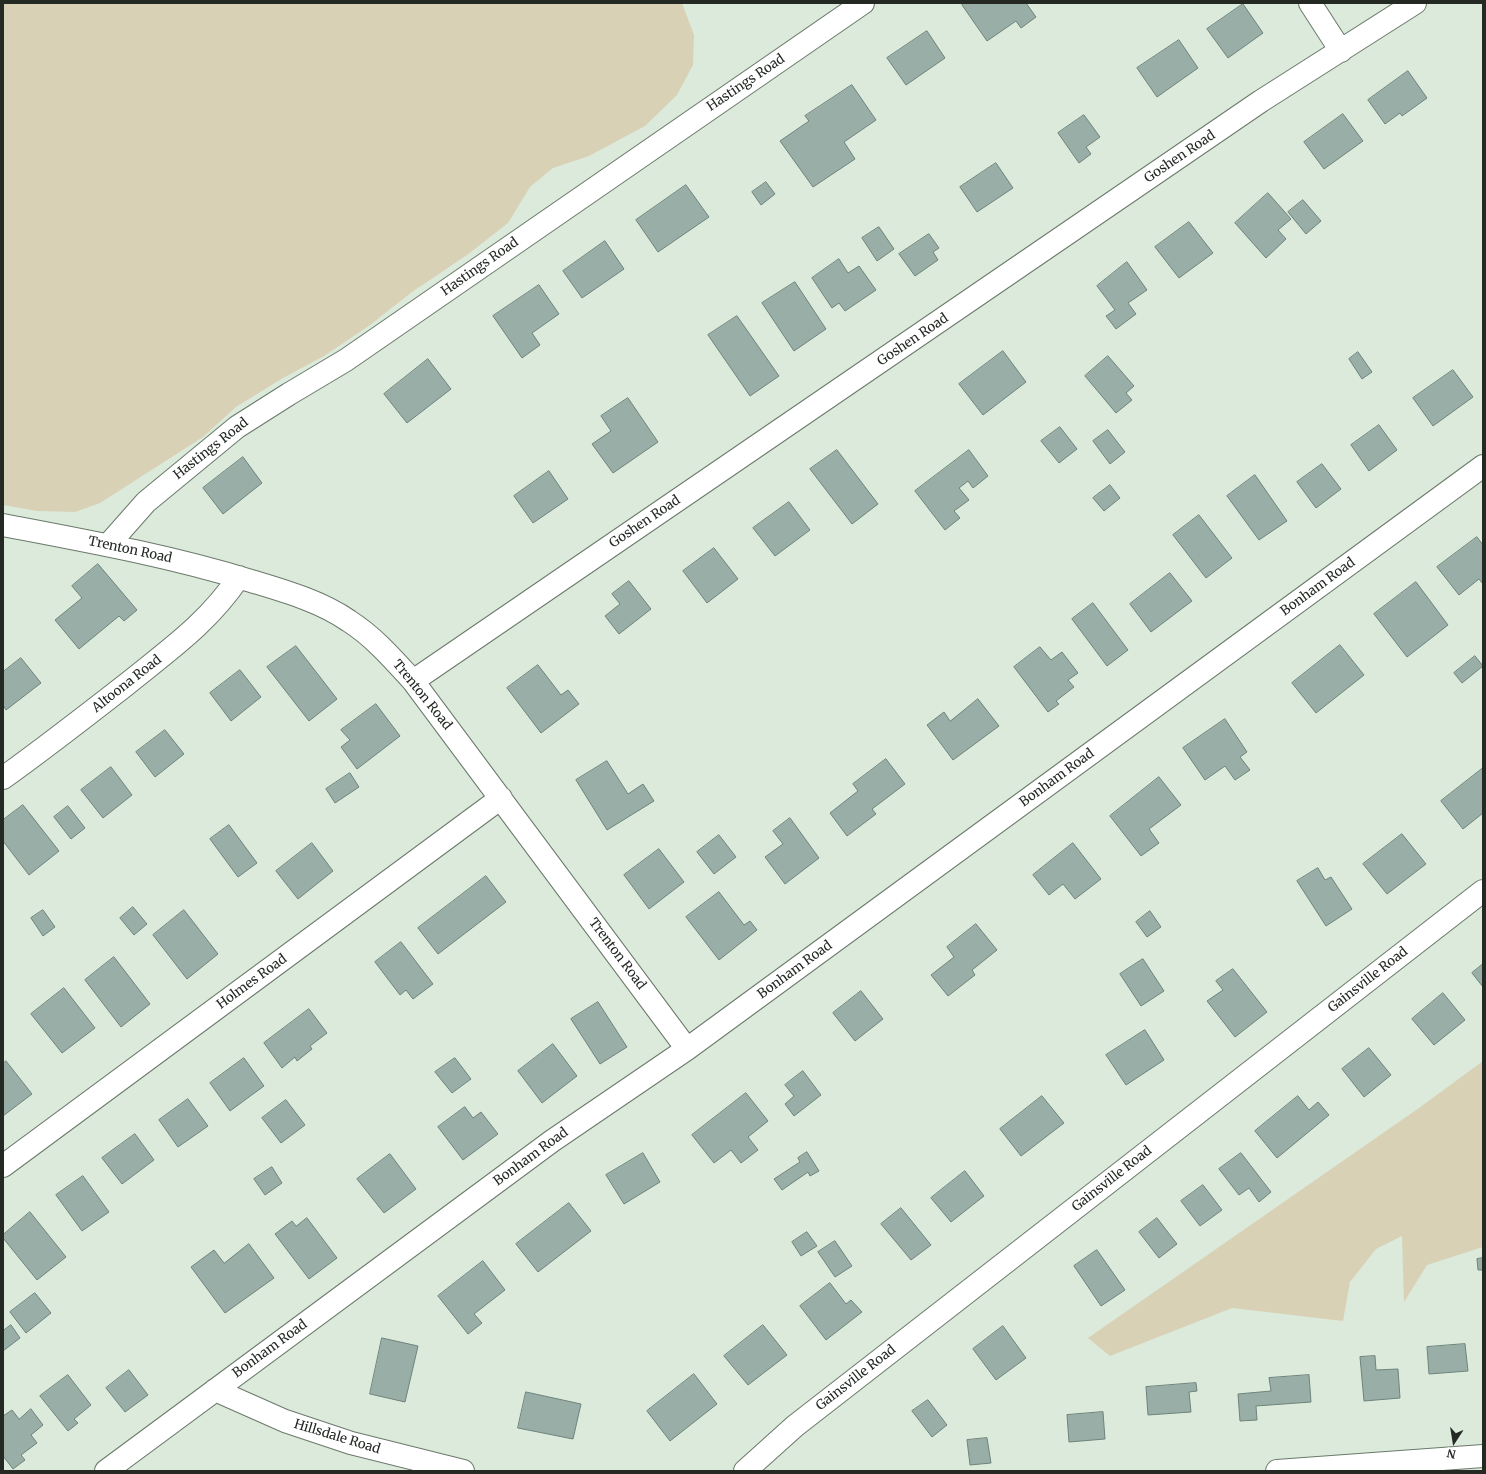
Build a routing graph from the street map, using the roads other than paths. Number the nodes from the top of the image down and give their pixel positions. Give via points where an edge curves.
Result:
1 (863, 3) edge
2 (1310, 3) edge
3 (1415, 3) edge
4 (1341, 51) junction
5 (1483, 466) edge
6 (3, 525) edge
7 (108, 545) junction
8 (239, 577) junction
9 (413, 681) junction
10 (3, 778) edge
11 (501, 798) junction
12 (1483, 891) edge
13 (687, 1049) junction
14 (3, 1166) edge
15 (214, 1390) junction
16 (1483, 1456) edge
17 (106, 1471) edge
18 (463, 1471) edge
19 (745, 1471) edge
20 (1277, 1471) edge

1 - 7 street, Hastings Road via 346,360 237,427 146,502
2 - 4 street
3 - 4 street, Goshen Road
4 - 9 street, Goshen Road via 1261,101
5 - 13 street, Bonham Road
6 - 7 street, Trenton Road
7 - 8 street, Trenton Road
8 - 9 street, Trenton Road via 317,604 348,620 382,647
8 - 10 street, Altoona Road via 218,605 192,632
9 - 11 street, Trenton Road
11 - 13 street, Trenton Road
11 - 14 street, Holmes Road
12 - 19 street, Gainsville Road via 794,1426
13 - 15 street, Bonham Road via 546,1146
15 - 17 street, Bonham Road
15 - 18 street, Hillsdale Road via 285,1421 351,1443
16 - 20 street

